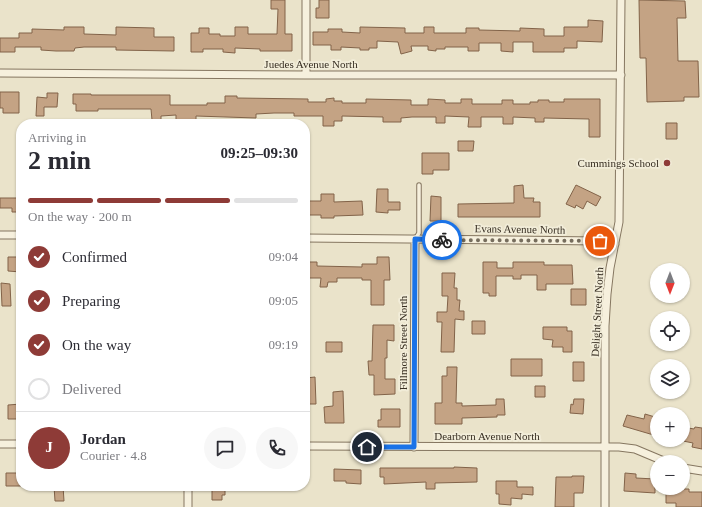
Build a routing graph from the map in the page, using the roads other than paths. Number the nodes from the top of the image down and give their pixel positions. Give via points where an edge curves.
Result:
1 (306, 0) edge
2 (622, 0) edge
3 (0, 73) edge
4 (306, 75) junction
5 (621, 75) junction
6 (419, 185) dead end
7 (0, 235) edge
8 (16, 235) edge
9 (310, 238) edge
10 (415, 239) junction
11 (615, 244) junction
12 (0, 444) edge
13 (16, 444) edge
14 (310, 446) edge
15 (605, 446) junction
16 (414, 447) junction
17 (650, 455) edge
18 (690, 469) edge
19 (702, 471) edge
20 (188, 491) edge
21 (188, 507) edge
22 (605, 507) edge

1 - 4 street
2 - 5 street, Delight Street North
3 - 4 street, Juedes Avenue North
4 - 5 street, Juedes Avenue North
5 - 11 street, Delight Street North via 620,222
6 - 10 lane via 419,233
7 - 8 street
9 - 10 street, Evans Avenue North
10 - 11 street, Evans Avenue North via 600,241
10 - 16 street, Fillmore Street North
11 - 15 street, Delight Street North via 606,310
12 - 13 street
14 - 16 street, Dearborn Avenue North
15 - 16 street, Dearborn Avenue North
15 - 17 street, Dearborn Avenue North via 635,449
15 - 22 street, Delight Street North
18 - 19 street
20 - 21 street

